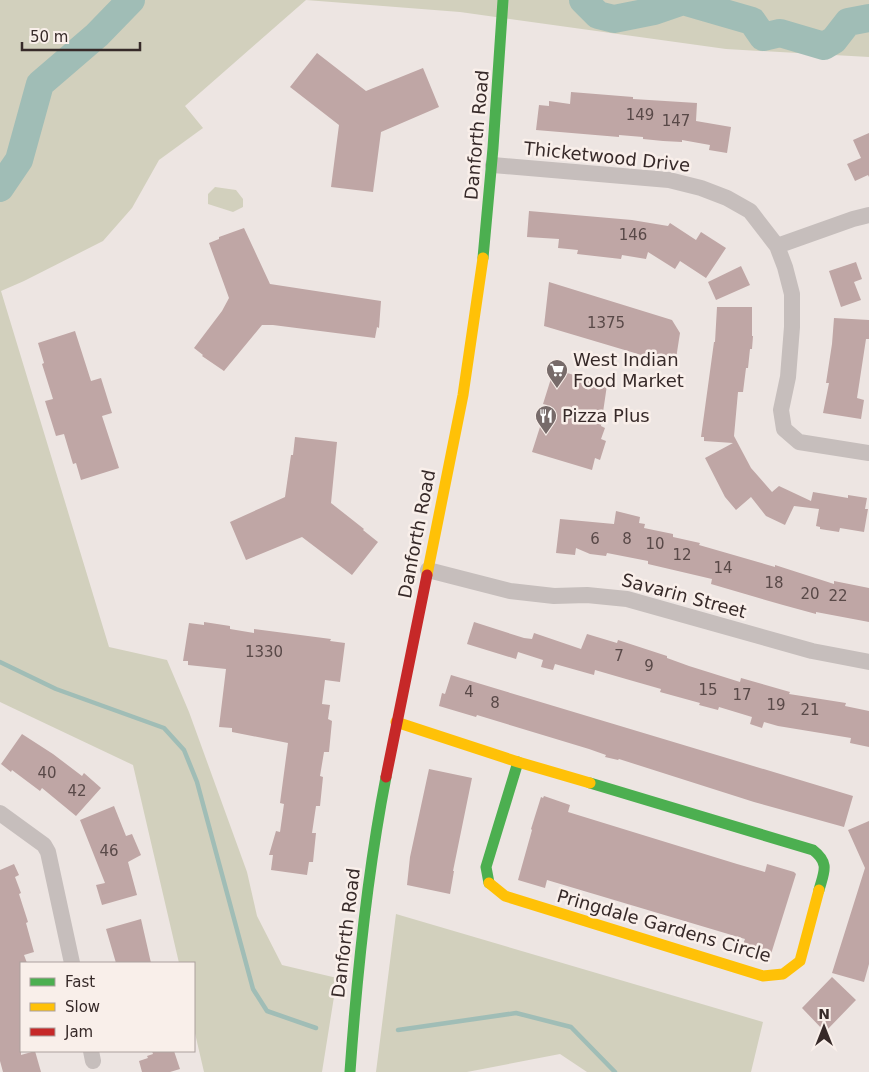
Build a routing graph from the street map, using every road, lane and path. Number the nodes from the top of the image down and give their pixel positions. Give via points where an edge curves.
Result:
1 (504, 0) edge
2 (493, 165) junction
3 (869, 216) edge
4 (777, 246) junction
5 (869, 453) edge
6 (428, 570) junction
7 (869, 662) edge
8 (396, 722) junction
9 (518, 762) junction
10 (0, 813) edge
11 (72, 962) edge
12 (350, 1072) edge

1 - 2 main road, Danforth Road
2 - 4 street, Thicketwood Drive via 668,180 701,188 750,211
2 - 6 main road, Danforth Road via 474,326
3 - 4 street
4 - 5 street, Thicketwood Drive via 792,294 788,377 781,410 784,429 799,442
6 - 7 street, Savarin Street via 510,591 627,599 812,651
6 - 8 main road, Danforth Road
8 - 9 main road, Pringdale Gardens Circle
8 - 12 main road, Danforth Road via 379,813 357,978
9 - 9 main road, Pringdale Gardens Circle via 816,852 823,860 824,872 800,961 783,974 763,976 505,896 489,883 486,867
10 - 11 street via 44,845 48,852

